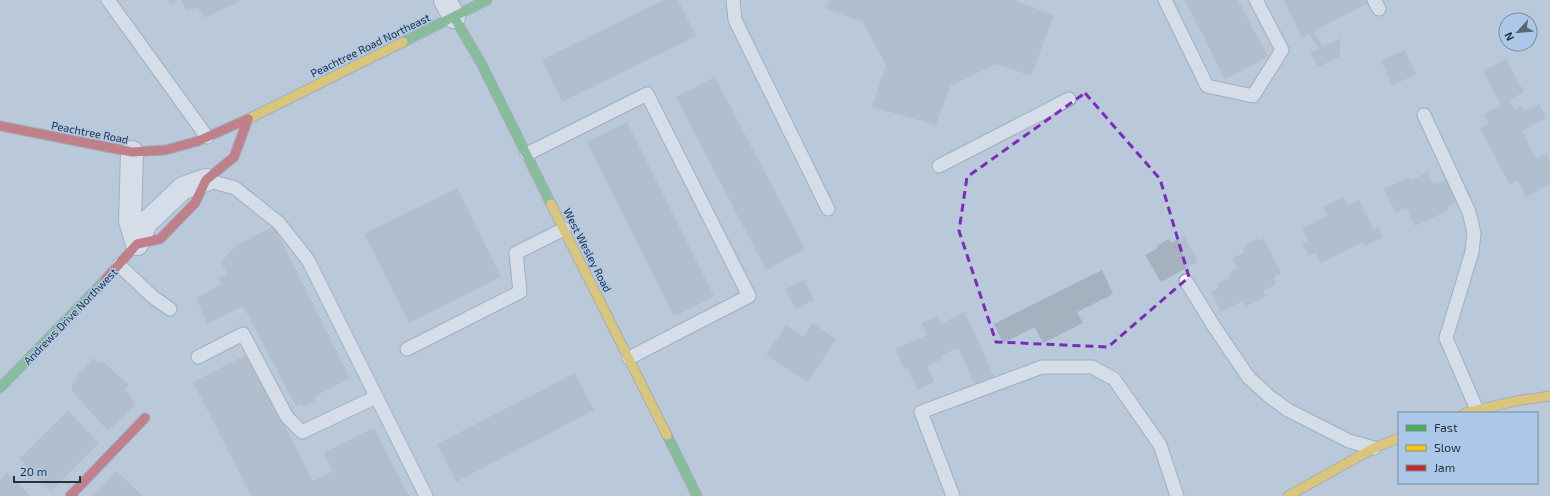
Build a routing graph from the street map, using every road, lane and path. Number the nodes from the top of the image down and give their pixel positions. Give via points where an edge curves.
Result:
1 (108, 0) edge
2 (487, 0) edge
3 (733, 0) edge
4 (1165, 0) edge
5 (1256, 0) edge
6 (449, 8) edge
7 (1069, 99) dead end
8 (286, 100) joint
9 (1424, 115) dead end
10 (248, 119) junction
11 (0, 126) edge
12 (208, 137) junction
13 (132, 152) junction
14 (527, 154) junction
15 (939, 166) dead end
16 (206, 180) junction
17 (828, 209) dead end
18 (564, 228) junction
19 (138, 244) junction
20 (119, 265) junction
21 (1186, 281) dead end
22 (170, 309) dead end
23 (407, 349) dead end
24 (198, 357) dead end
25 (629, 358) junction
26 (0, 388) edge
27 (1550, 396) edge
28 (376, 397) junction
29 (1471, 412) edge
30 (145, 418) dead end
31 (1398, 438) edge
32 (1374, 448) junction
33 (70, 496) edge
34 (426, 496) edge
35 (697, 496) edge
36 (953, 496) edge
37 (1177, 496) edge
38 (1288, 496) edge

1 - 12 lane
2 - 6 main road, Peachtree Road Northeast
3 - 17 lane via 736,20
4 - 5 lane via 1207,86 1253,96 1282,50
6 - 8 main road, Peachtree Road Northeast
6 - 14 main road, West Wesley Road via 481,63
7 - 15 lane
8 - 10 main road, Peachtree Road
9 - 29 lane via 1469,212 1474,233 1472,252 1446,338
10 - 12 main road, Peachtree Road
10 - 16 main road via 234,157
11 - 13 main road, Peachtree Road
12 - 13 main road, Peachtree Road via 166,150
13 - 19 street via 130,221
14 - 18 main road, West Wesley Road
14 - 25 lane via 647,94 749,296
16 - 19 street via 183,188 146,223
16 - 28 lane via 235,188 279,223 308,260
18 - 23 lane via 516,253 520,292
18 - 25 main road, West Wesley Road
19 - 20 main road, Andrews Drive Northwest
20 - 22 lane
20 - 26 main road, Andrews Drive Northwest
21 - 32 lane via 1249,378 1270,397 1288,410 1349,441
24 - 28 lane via 243,334 287,417 302,432
25 - 35 main road, West Wesley Road
27 - 29 main road via 1515,401
28 - 34 lane
30 - 33 main road
31 - 32 main road
32 - 38 main road
36 - 37 lane via 921,412 1042,367 1092,367 1114,379 1160,445

